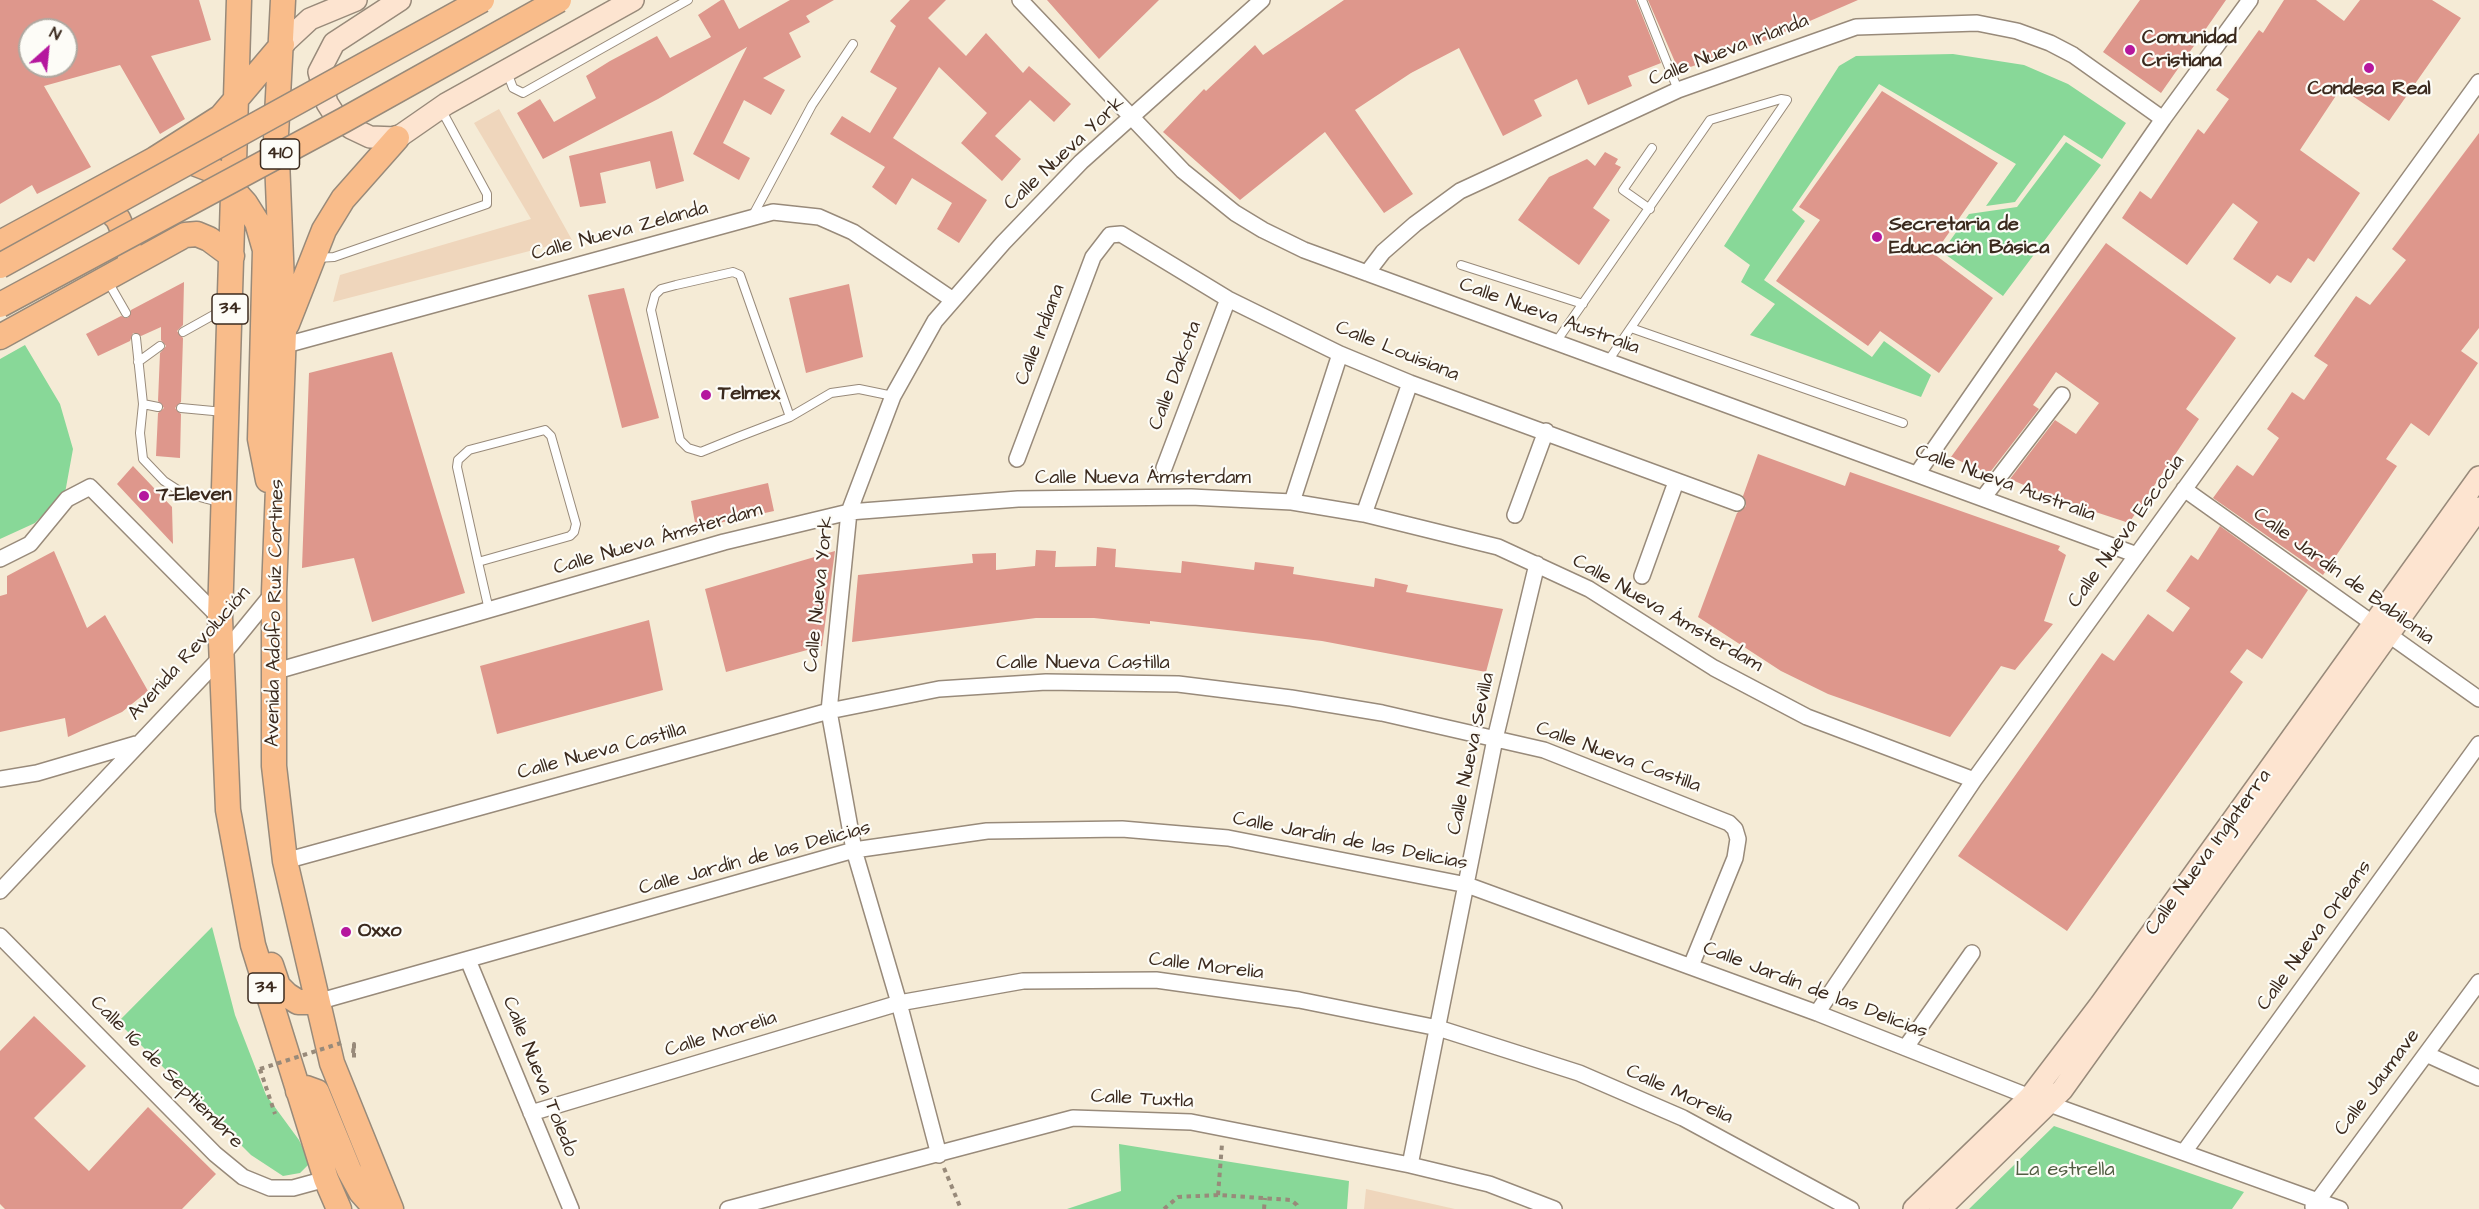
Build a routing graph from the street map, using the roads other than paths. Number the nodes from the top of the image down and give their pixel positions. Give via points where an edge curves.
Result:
1 (239, 0) edge
2 (283, 0) edge
3 (356, 0) edge
4 (400, 0) edge
5 (482, 0) edge
6 (559, 0) edge
7 (633, 0) edge
8 (688, 0) edge
9 (1020, 0) edge
10 (1262, 0) edge
11 (1642, 0) edge
12 (2250, 0) edge
13 (853, 44) dead end
14 (282, 45) junction
15 (507, 70) junction
16 (2479, 82) edge
17 (1678, 90) junction
18 (236, 99) junction
19 (440, 108) junction
20 (1134, 117) junction
21 (2163, 119) junction
22 (397, 138) junction
23 (1652, 148) dead end
24 (155, 159) junction
25 (234, 190) junction
26 (92, 193) junction
27 (1650, 208) junction
28 (751, 218) junction
29 (1115, 234) joint
30 (0, 243) edge
31 (232, 256) junction
32 (313, 257) junction
33 (1461, 265) dead end
34 (0, 266) edge
35 (130, 266) junction
36 (1367, 273) junction
37 (106, 279) junction
38 (1228, 299) junction
39 (953, 300) junction
40 (0, 304) edge
41 (1583, 304) junction
42 (230, 306) junction
43 (126, 313) dead end
44 (1631, 328) junction
45 (183, 332) dead end
46 (0, 337) edge
47 (136, 338) dead end
48 (283, 339) junction
49 (1556, 342) junction
50 (160, 346) dead end
51 (1340, 354) junction
52 (1608, 361) junction
53 (138, 362) junction
54 (1410, 383) junction
55 (2062, 395) dead end
56 (893, 396) junction
57 (143, 404) junction
58 (158, 407) dead end
59 (181, 408) dead end
60 (227, 412) junction
61 (790, 417) junction
62 (1903, 423) dead end
63 (1546, 431) junction
64 (1017, 459) dead end
65 (1164, 468) dead end
66 (1917, 474) junction
67 (2479, 477) edge
68 (1676, 482) junction
69 (2184, 489) junction
70 (1983, 498) junction
71 (1292, 502) junction
72 (224, 503) junction
73 (1737, 503) dead end
74 (2479, 508) edge
75 (849, 512) junction
76 (1364, 514) junction
77 (1515, 515) dead end
78 (276, 521) junction
79 (2137, 555) junction
80 (0, 559) edge
81 (478, 562) junction
82 (1537, 564) junction
83 (1642, 576) dead end
84 (274, 592) junction
85 (489, 610) junction
86 (220, 618) junction
87 (2380, 629) junction
88 (221, 657) junction
89 (273, 672) junction
90 (2479, 699) edge
91 (829, 711) junction
92 (1495, 739) junction
93 (137, 744) junction
94 (2479, 744) edge
95 (225, 760) junction
96 (0, 779) edge
97 (1974, 780) junction
98 (854, 850) junction
99 (285, 861) junction
100 (1467, 885) junction
101 (0, 891) edge
102 (0, 936) edge
103 (1972, 953) dead end
104 (468, 960) junction
105 (1691, 966) junction
106 (2479, 982) edge
107 (317, 1002) junction
108 (899, 1004) junction
109 (1817, 1013) junction
110 (1438, 1028) junction
111 (1906, 1047) junction
112 (2426, 1054) junction
113 (2479, 1078) edge
114 (298, 1091) junction
115 (2040, 1100) junction
116 (531, 1113) junction
117 (2184, 1152) junction
118 (939, 1155) junction
119 (1410, 1165) junction
120 (326, 1179) junction
121 (2314, 1205) edge
122 (339, 1209) edge
123 (376, 1209) edge
124 (390, 1209) edge
125 (571, 1209) edge
126 (728, 1209) edge
127 (1554, 1209) edge
128 (1851, 1209) edge
129 (1914, 1209) edge
130 (1941, 1209) edge
131 (2340, 1209) edge

1 - 18 main road, 34
2 - 14 main road, Avenida Adolfo Ruíz Cortines / 34
3 - 14 street via 310,19
4 - 22 street via 334,43 319,72 334,114 370,137
5 - 34 main road, 410, bridge
6 - 40 main road, 410, bridge
7 - 15 street
8 - 15 lane via 523,93 513,88
9 - 20 street, Calle Nueva Australia
10 - 20 street, Calle Nueva York
11 - 17 lane
12 - 21 street
13 - 28 lane via 812,105
14 - 18 main road
14 - 48 main road, Avenida Adolfo Ruíz Cortines / 34 via 276,135
15 - 19 street
16 - 69 street, Calle Nueva Escocia
17 - 21 street, Calle Nueva Irlanda via 1856,27 1977,23 2050,43 2099,72
17 - 36 street, Calle Nueva Irlanda via 1460,192 1415,224 1383,252
18 - 24 main road via 221,117
18 - 25 main road, 34
19 - 22 street
19 - 32 lane via 487,194 487,204 334,257
20 - 36 street, Calle Nueva Australia via 1183,171 1235,213 1304,250
20 - 39 street, Calle Nueva York via 1081,162
21 - 66 street
22 - 32 main road via 343,199
23 - 27 lane via 1623,190
24 - 25 main road via 178,157 204,166 217,172
24 - 26 main road
25 - 31 main road, 34
25 - 78 main road via 257,222 265,250 260,439
26 - 30 main road
26 - 35 main road via 118,219 128,242
27 - 41 lane
27 - 44 lane via 1712,119 1781,99 1788,101
28 - 39 street, Calle Nueva Zelanda via 773,212 819,218 853,232
28 - 48 street, Calle Nueva Zelanda
29 - 38 street, Calle Louisiana via 1129,237
29 - 64 street, Calle Indiana via 1101,243 1093,257
31 - 35 main road via 209,238 185,235
31 - 42 main road, 34
32 - 48 main road
33 - 41 lane
35 - 37 main road
36 - 49 street, Calle Nueva Australia
37 - 43 lane
37 - 46 main road
38 - 51 street, Calle Louisiana
38 - 65 street, Calle Dakota
39 - 56 street, Calle Nueva York via 935,321
41 - 49 lane
42 - 45 lane
42 - 60 main road, 34
44 - 52 lane
44 - 62 lane
47 - 53 lane
48 - 78 main road, Avenida Adolfo Ruíz Cortines / 34
49 - 52 street, Calle Nueva Australia
50 - 53 lane
51 - 54 street, Calle Louisiana
51 - 71 street
52 - 66 street, Calle Nueva Australia
53 - 57 lane
54 - 63 street, Calle Louisiana
54 - 76 street
55 - 70 street
56 - 61 lane via 846,389 831,393
56 - 75 street, Calle Nueva York
57 - 58 lane
57 - 72 lane via 143,459 153,472 181,492
59 - 60 lane
60 - 72 main road, 34
61 - 61 lane via 700,452 683,446 651,310 655,296 676,285 733,272 740,275
63 - 68 street, Calle Louisiana
63 - 77 street
66 - 70 street, Calle Nueva Australia
67 - 87 street, Calle Nueva Inglaterra
68 - 73 street, Calle Louisiana
68 - 83 street
69 - 79 street, Calle Nueva Escocia
69 - 87 street, Calle Jardín de Babilonia
70 - 79 street, Calle Nueva Australia
71 - 75 street, Calle Nueva Ámsterdam via 1018,499
71 - 76 street, Calle Nueva Ámsterdam
72 - 86 main road, 34
74 - 87 street, Calle Nueva Inglaterra
75 - 85 street, Calle Nueva Ámsterdam via 724,542
75 - 91 street, Calle Nueva York
76 - 82 street, Calle Nueva Ámsterdam via 1498,547
78 - 84 main road, Avenida Adolfo Ruíz Cortines / 34
79 - 97 street, Calle Nueva Escocia
80 - 86 street via 30,544 67,500 90,487
81 - 81 lane via 458,460 469,450 545,430 551,436 576,524 574,532
81 - 85 lane
82 - 92 street, Calle Nueva Sevilla
82 - 97 street, Calle Nueva Ámsterdam via 1589,589 1714,668 1807,717
84 - 88 street, Avenida Revolución
84 - 89 main road, Avenida Adolfo Ruíz Cortines / 34
85 - 89 street, Calle Nueva Ámsterdam
86 - 88 main road, 34
87 - 90 street, Calle Jardín de Babilonia
87 - 115 street, Calle Nueva Inglaterra via 2114,986
88 - 93 street, Avenida Revolución
88 - 95 main road, 34
89 - 99 main road, Avenida Adolfo Ruíz Cortines / 34 via 274,766
91 - 92 street, Calle Nueva Castilla via 939,689 1046,682 1178,684 1382,713
91 - 98 street, Calle Nueva York
91 - 99 street, Calle Nueva Castilla
92 - 100 street, Calle Nueva Sevilla
92 - 105 street, Calle Nueva Castilla via 1544,750 1729,823 1737,838 1735,858
93 - 96 street via 38,773
93 - 101 street, Avenida Revolución
94 - 117 street, Calle Nueva Orleans
95 - 107 main road via 243,813 278,986 298,1002
95 - 114 main road, 34 via 228,810 253,945
97 - 109 street, Calle Nueva Escocia
98 - 100 street, Calle Jardín de las Delicias via 987,831 1122,829 1228,838
98 - 104 street, Calle Jardín de las Delicias
98 - 108 street, Calle Nueva York
99 - 107 main road, Avenida Adolfo Ruíz Cortines / 34
100 - 105 street, Calle Jardín de las Delicias
100 - 110 street, Calle Nueva Sevilla
102 - 120 street, Calle 16 de Septiembre via 215,1154 243,1177 270,1188 293,1188
103 - 111 street
104 - 107 street, Calle Jardín de las Delicias
104 - 116 street, Calle Nueva Toledo
105 - 109 street, Calle Jardín de las Delicias
106 - 112 street, Calle Jaumave
107 - 124 main road, Avenida Adolfo Ruíz Cortines / 34 via 332,1063
108 - 110 street, Calle Morelia via 1023,981 1156,980 1299,1000
108 - 116 street, Calle Morelia
108 - 118 street, Calle Nueva York
109 - 111 street, Calle Jardín de las Delicias
110 - 119 street, Calle Nueva Sevilla
110 - 128 street, Calle Morelia via 1580,1073 1631,1094 1758,1157
111 - 115 street, Calle Jardín de las Delicias
112 - 113 street
112 - 121 street, Calle Jaumave
114 - 120 main road, 34
114 - 123 main road via 306,1088 317,1092 349,1170
115 - 117 street, Calle Jardín de las Delicias
115 - 129 street, Calle Nueva Inglaterra
115 - 130 street, Calle Nueva Inglaterra
116 - 125 street, Calle Nueva Toledo
117 - 121 street, Calle Jardín de las Delicias
118 - 119 street, Calle Tuxtla via 1073,1118 1191,1122
118 - 126 street, Calle Tuxtla
119 - 127 street, Calle Tuxtla via 1489,1184
120 - 122 main road, 34
121 - 131 street, Calle Jardín de las Delicias

